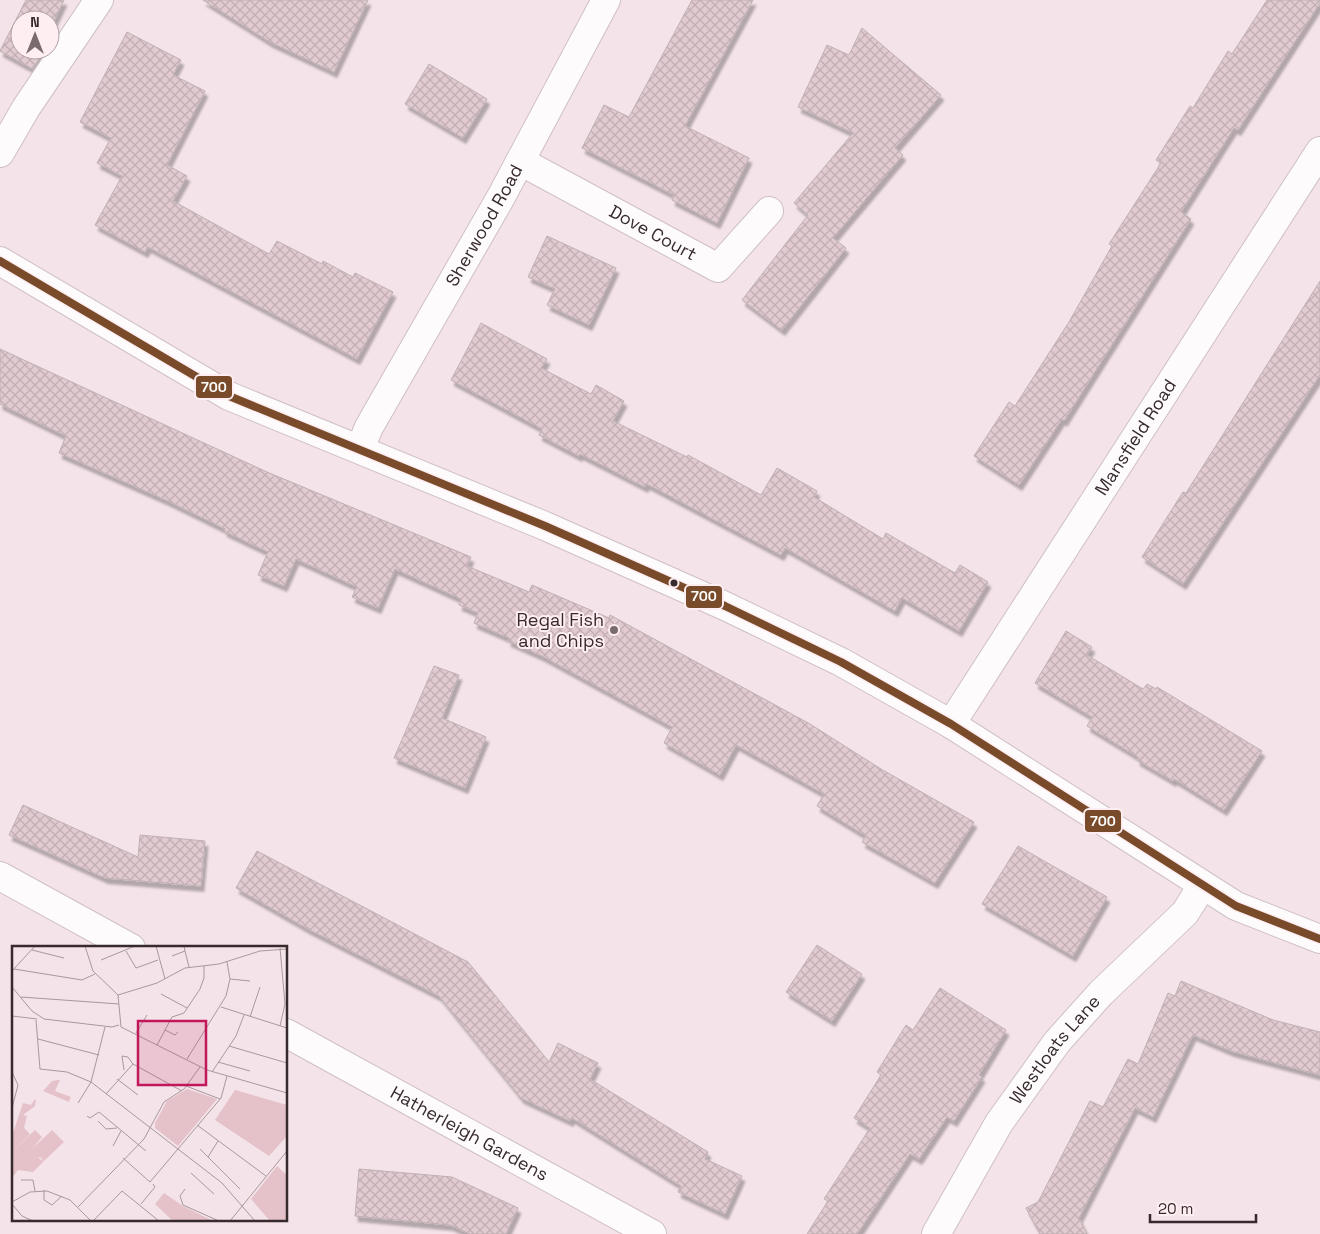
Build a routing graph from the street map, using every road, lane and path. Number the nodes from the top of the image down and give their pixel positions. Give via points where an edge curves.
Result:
1 (99, 0) edge
2 (606, 0) edge
3 (1320, 151) edge
4 (0, 153) edge
5 (520, 162) junction
6 (770, 210) dead end
7 (0, 261) edge
8 (360, 449) junction
9 (951, 724) junction
10 (0, 876) edge
11 (1202, 886) junction
12 (1320, 939) edge
13 (127, 946) edge
14 (288, 1034) edge
15 (652, 1234) edge
16 (936, 1234) edge

1 - 4 street via 26,108
2 - 5 street, Sherwood Road
3 - 9 street, Mansfield Road
5 - 6 street, Dove Court via 718,268
5 - 8 street, Sherwood Road
7 - 8 street via 229,396
8 - 9 street via 725,606 841,662
9 - 11 street
10 - 13 street
11 - 12 street via 1236,906
11 - 16 street, Westloats Lane via 1185,913 1101,993 1051,1050 999,1123
14 - 15 street, Hatherleigh Gardens

